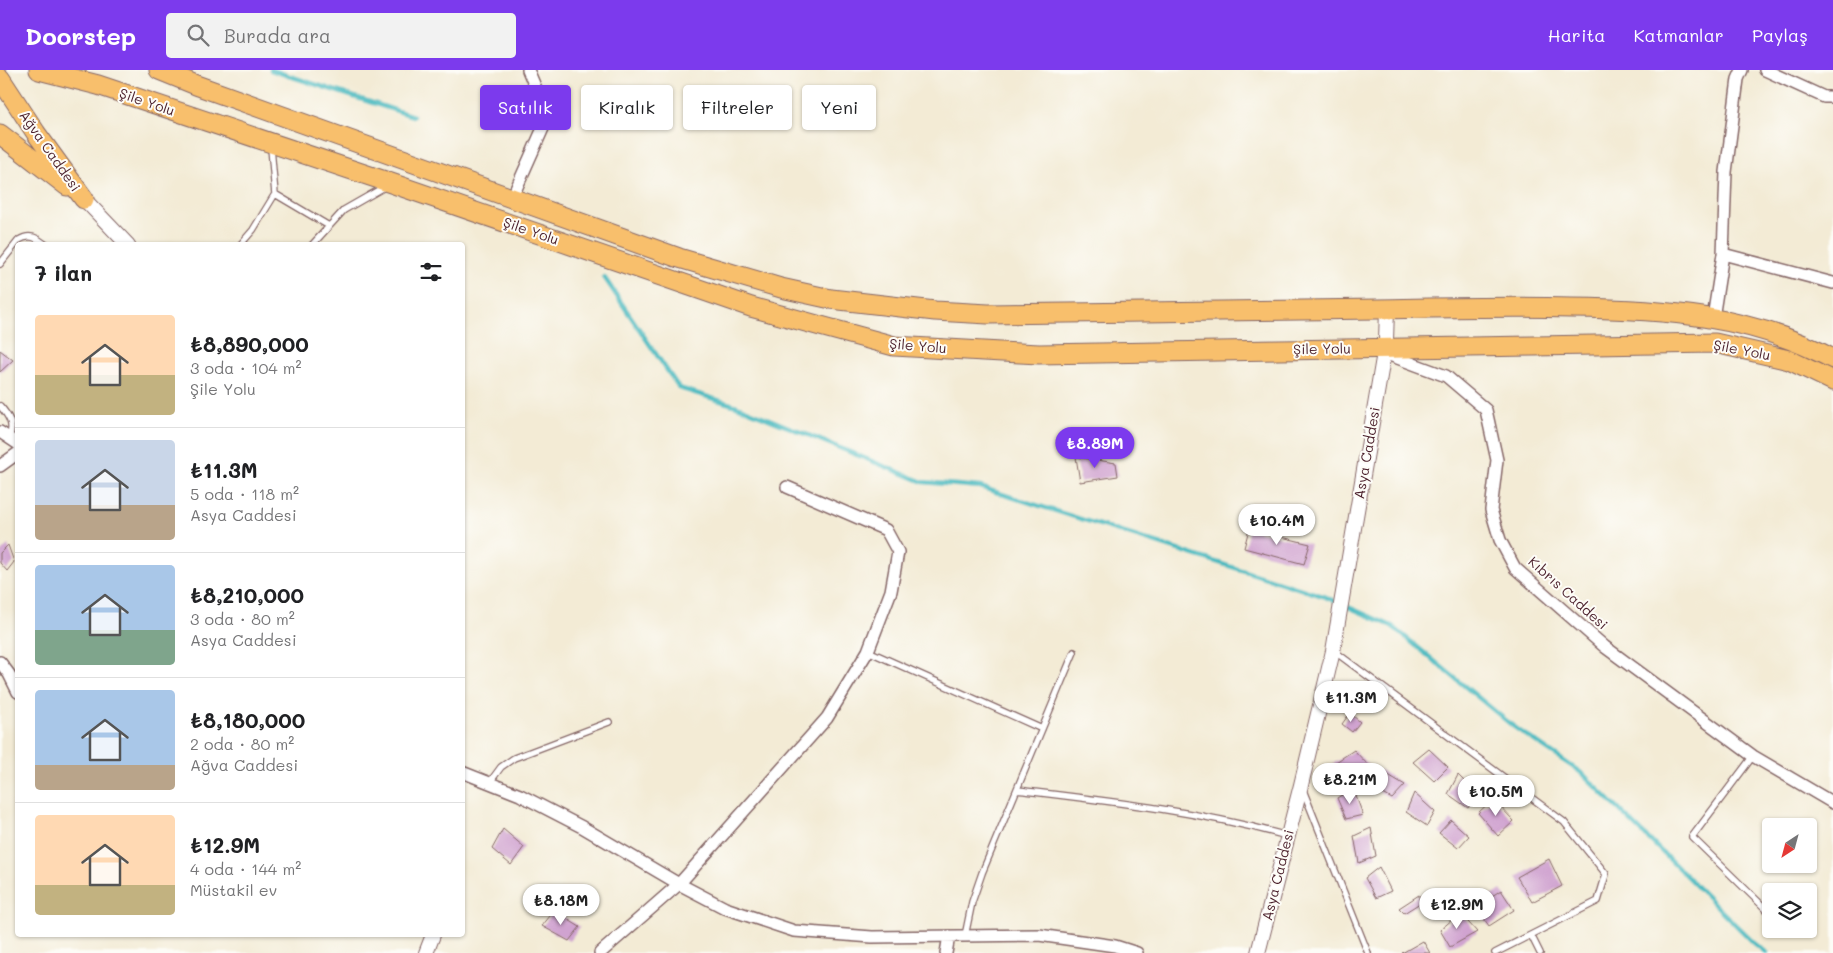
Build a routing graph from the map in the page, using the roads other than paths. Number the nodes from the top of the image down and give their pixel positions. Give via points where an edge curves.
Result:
1 (39, 70) edge
2 (159, 70) edge
3 (528, 70) edge
4 (1742, 70) edge
5 (1765, 70) edge
6 (0, 78) edge
7 (1833, 97) edge
8 (0, 134) edge
9 (271, 143) junction
10 (391, 183) junction
11 (275, 194) junction
12 (512, 198) junction
13 (84, 199) junction
14 (329, 226) junction
15 (19, 242) edge
16 (42, 242) edge
17 (125, 242) edge
18 (243, 242) edge
19 (315, 242) edge
20 (15, 246) edge
21 (1723, 254) junction
22 (0, 264) edge
23 (1833, 283) edge
24 (1387, 309) junction
25 (1714, 318) junction
26 (1384, 350) junction
27 (1833, 359) edge
28 (1833, 381) edge
29 (0, 406) edge
30 (9, 438) edge
31 (15, 455) edge
32 (0, 466) edge
33 (787, 487) dead end
34 (868, 651) junction
35 (1333, 651) junction
36 (1074, 652) dead end
37 (0, 662) edge
38 (15, 686) edge
39 (609, 722) dead end
40 (1042, 729) junction
41 (1753, 756) junction
42 (465, 773) edge
43 (490, 782) junction
44 (1301, 785) junction
45 (1017, 790) junction
46 (1833, 803) edge
47 (1287, 836) junction
48 (679, 884) junction
49 (1762, 905) edge
50 (1532, 935) junction
51 (949, 936) junction
52 (965, 936) junction
53 (431, 937) edge
54 (426, 953) edge
55 (600, 953) edge
56 (946, 953) edge
57 (1137, 953) edge
58 (1258, 953) edge
59 (1368, 953) edge
60 (1495, 953) edge
61 (1540, 953) edge

1 - 9 highway, Şile Yolu via 98,85
2 - 12 highway, Şile Yolu
3 - 12 street via 548,117
4 - 21 street via 1738,79 1726,172
5 - 7 street via 1824,97
6 - 13 highway, Ağva Caddesi
8 - 13 highway, Ağva Caddesi
9 - 10 highway, Şile Yolu
9 - 11 lane
10 - 14 lane via 344,210
10 - 26 highway, Şile Yolu via 752,307 894,346 1039,354
11 - 14 lane
11 - 18 lane
12 - 24 highway, Şile Yolu via 679,258 780,288 831,299 988,314
13 - 17 street, Ağva Caddesi
14 - 19 lane
15 - 16 lane via 32,236
20 - 22 lane
21 - 23 street
21 - 25 street
24 - 25 highway, Şile Yolu via 1630,309
24 - 26 street, Asya Caddesi
25 - 27 highway, Şile Yolu via 1776,334
26 - 28 highway, Şile Yolu via 1715,343 1789,360
26 - 35 street, Asya Caddesi
26 - 41 street, Kıbrıs Caddesi via 1446,376 1486,410 1497,460 1491,510 1500,540 1515,568 1605,647
29 - 30 lane via 10,420
31 - 32 street
33 - 34 street via 886,530 898,552 891,591
34 - 40 lane
34 - 48 street via 827,718
35 - 44 street, Asya Caddesi
35 - 50 lane via 1564,822 1606,874 1598,901
36 - 40 lane
37 - 38 street
39 - 43 lane via 514,758 501,767
40 - 45 lane
41 - 46 street, Kıbrıs Caddesi
41 - 49 lane via 1692,837
42 - 43 street
43 - 48 street via 582,827
44 - 47 street, Asya Caddesi
44 - 59 lane
45 - 47 lane via 1187,812
45 - 52 lane via 979,880
47 - 58 street, Asya Caddesi
48 - 51 street via 725,908 794,931 872,937
48 - 55 street
50 - 60 lane
50 - 61 lane
51 - 52 street
51 - 56 street
52 - 57 street via 1040,935 1115,946
53 - 54 street

